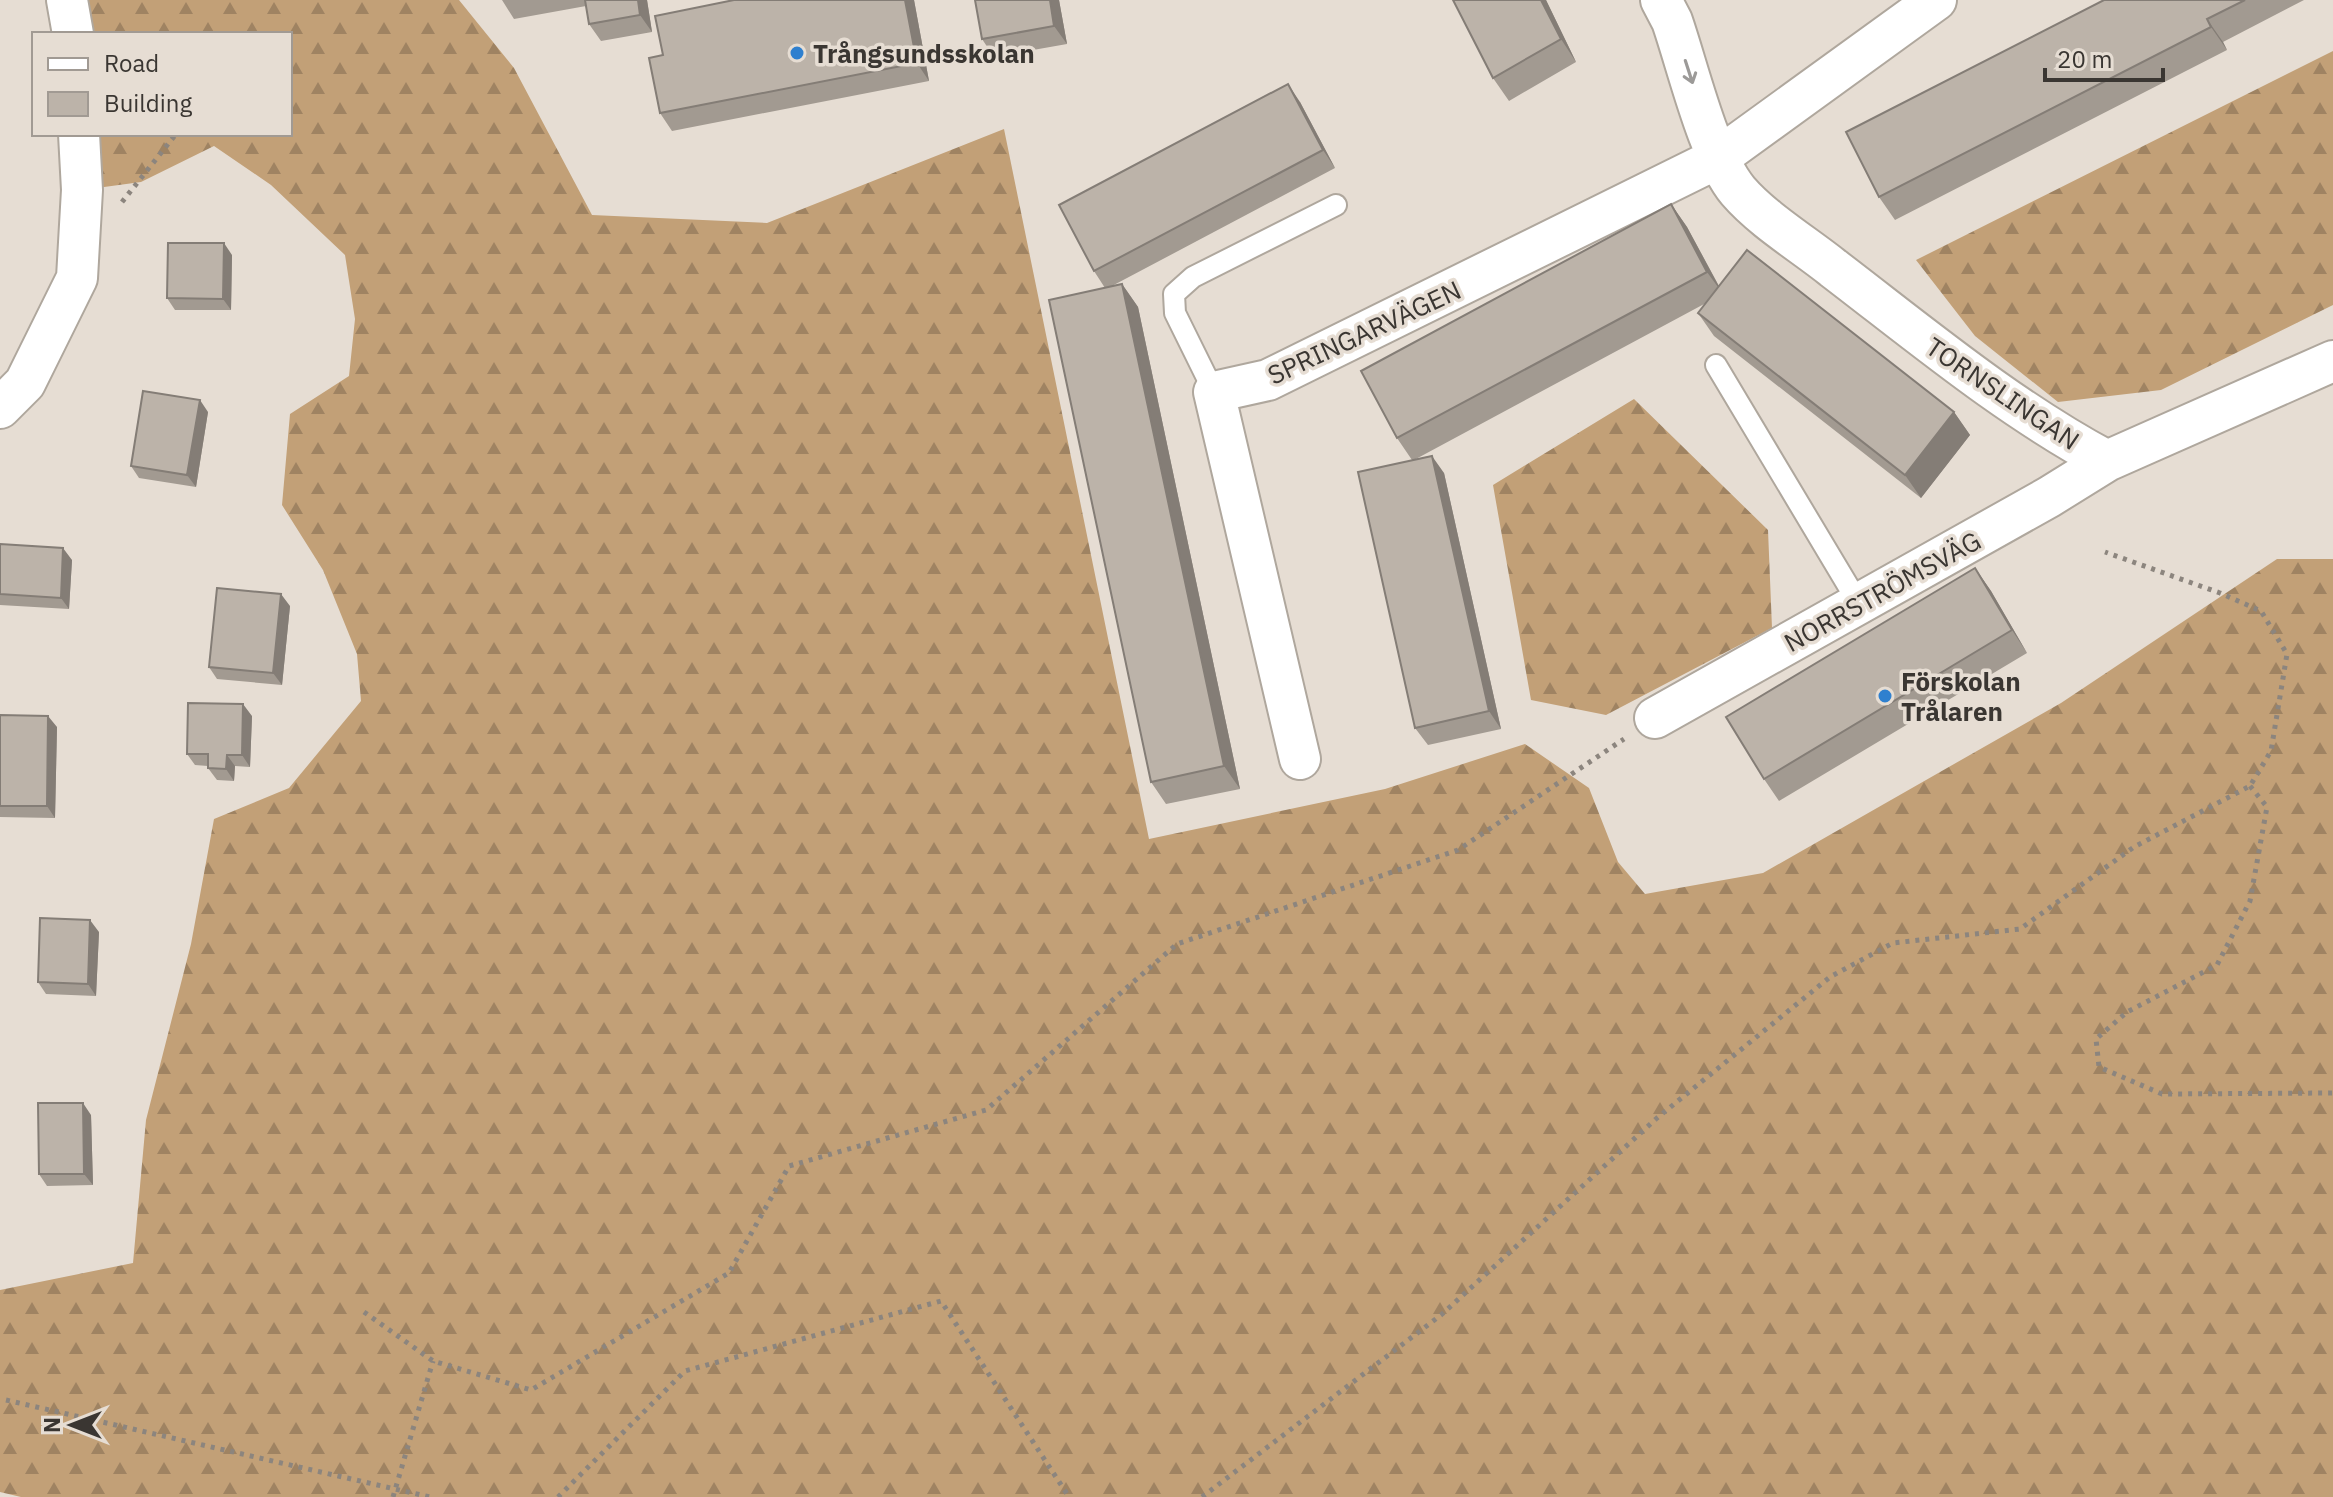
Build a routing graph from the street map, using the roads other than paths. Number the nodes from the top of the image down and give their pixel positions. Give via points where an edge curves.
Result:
1 (67, 0) edge
2 (1661, 0) edge
3 (1936, 0) edge
4 (73, 32) edge
5 (79, 136) edge
6 (1718, 158) junction
7 (1336, 205) dead end
8 (2333, 361) edge
9 (1716, 365) edge
10 (1214, 392) junction
11 (0, 408) edge
12 (2107, 461) junction
13 (1859, 604) junction
14 (1655, 718) road end
15 (1300, 759) dead end

1 - 4 street
2 -> 6 street, TORNSLINGAN
3 - 6 street
5 - 11 street via 77,278 25,383
6 - 10 street, SPRINGARVÄGEN via 1268,380
6 - 12 street, TORNSLINGAN via 1739,191 1781,229 1949,358 2064,438
7 - 10 lane via 1193,277 1174,294 1175,313
8 - 12 street, TORNSLINGAN
9 - 13 lane
10 - 15 street
12 - 13 street, NORRSTRÖMSVÄG
13 - 14 street, NORRSTRÖMSVÄG

